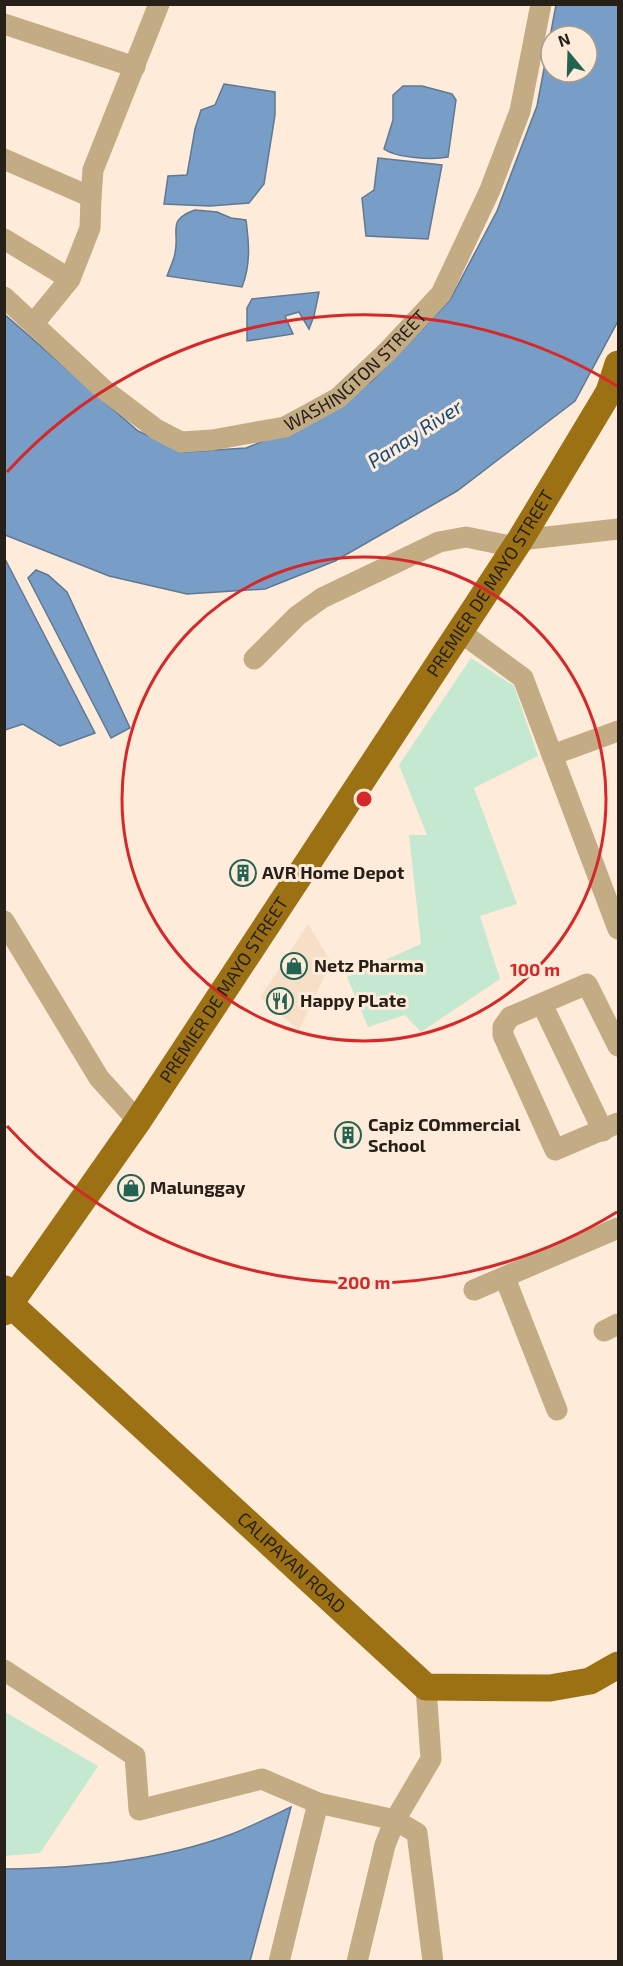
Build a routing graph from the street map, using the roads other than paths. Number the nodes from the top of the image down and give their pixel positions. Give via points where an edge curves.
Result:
1 (159, 4) edge
2 (541, 4) edge
3 (6, 28) edge
4 (135, 67) junction
5 (4, 159) edge
6 (91, 197) junction
7 (4, 239) edge
8 (70, 279) junction
9 (4, 297) edge
10 (34, 324) junction
11 (618, 364) edge
12 (618, 529) edge
13 (517, 544) junction
14 (459, 631) junction
15 (254, 659) dead end
16 (618, 730) edge
17 (552, 755) junction
18 (4, 921) edge
19 (618, 929) edge
20 (542, 1005) junction
21 (618, 1046) edge
22 (138, 1121) junction
23 (610, 1127) edge
24 (618, 1228) edge
25 (505, 1278) junction
26 (474, 1290) dead end
27 (6, 1302) edge
28 (557, 1410) dead end
29 (618, 1665) edge
30 (4, 1670) edge
31 (426, 1687) junction
32 (318, 1803) junction
33 (395, 1820) junction
34 (279, 1962) edge
35 (357, 1962) edge
36 (434, 1962) edge

1 - 4 street
2 - 10 street, WASHINGTON STREET via 520,111 490,190 441,294 338,398 285,427 181,442 156,429 102,388
3 - 4 street
4 - 6 street via 93,170
5 - 6 street
6 - 8 street via 90,228
7 - 8 street
8 - 10 street
9 - 10 street, WASHINGTON STREET
11 - 13 main road, PREMIER DE MAYO STREET via 609,392
12 - 13 street
13 - 14 main road, PREMIER DE MAYO STREET
13 - 15 street via 466,537 439,542 322,598 297,616
14 - 17 street via 523,678
14 - 22 main road, PREMIER DE MAYO STREET
16 - 17 street
17 - 19 street
18 - 22 street via 99,1078
20 - 21 street via 587,984
20 - 23 street
20 - 23 street via 510,1017 503,1035 555,1150
22 - 27 main road, PREMIER DE MAYO STREET
24 - 25 street
25 - 26 street
25 - 28 street
27 - 31 main road, CALIPAYAN ROAD
29 - 31 main road via 590,1681 549,1688
30 - 32 street via 135,1756 139,1810 262,1779
31 - 33 street via 431,1759
32 - 33 street
32 - 34 street
33 - 35 street via 385,1845
33 - 36 street via 417,1833

